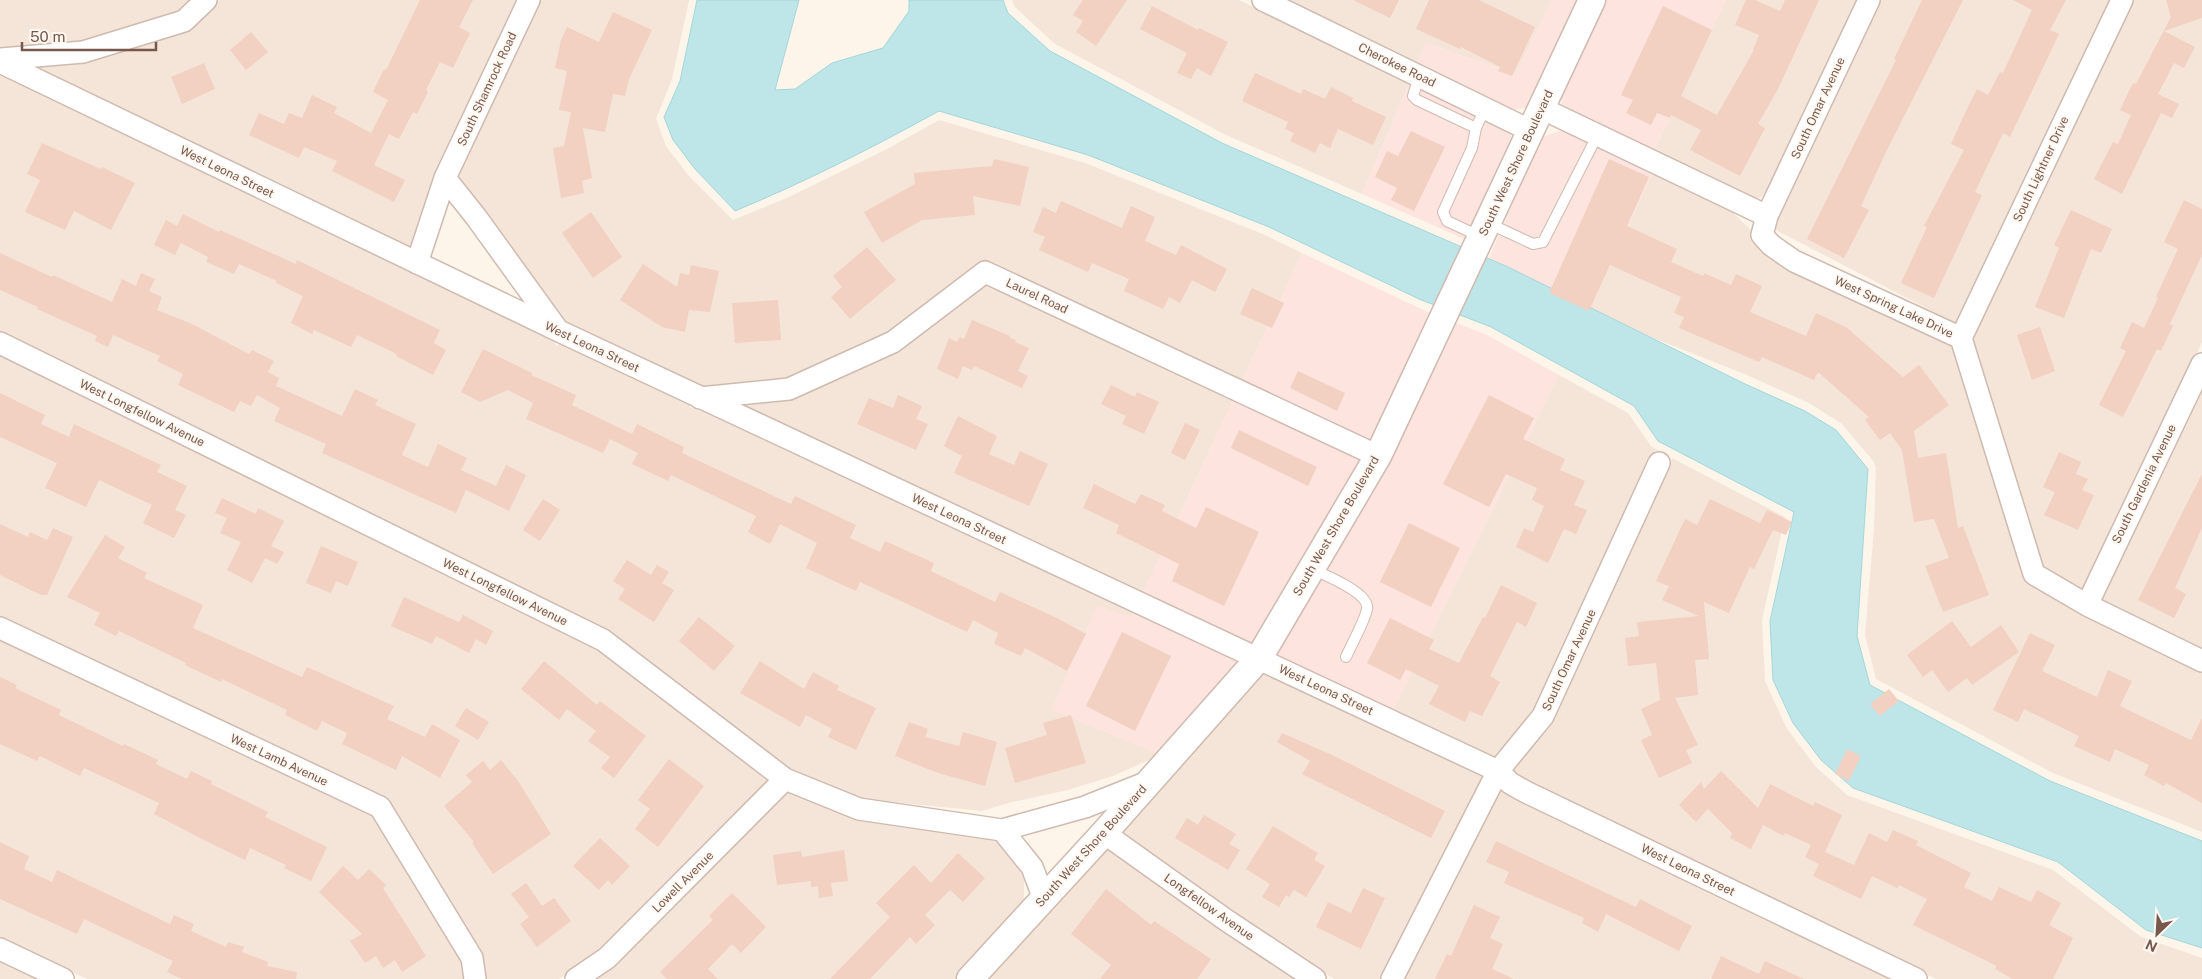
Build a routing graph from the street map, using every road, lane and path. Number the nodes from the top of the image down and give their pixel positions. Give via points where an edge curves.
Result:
1 (206, 0) edge
2 (529, 0) edge
3 (1263, 0) edge
4 (1592, 0) edge
5 (1869, 0) edge
6 (2122, 0) edge
7 (0, 60) edge
8 (1442, 100) junction
9 (1485, 108) junction
10 (1536, 119) junction
11 (1476, 128) junction
12 (1598, 134) junction
13 (445, 178) junction
14 (1767, 216) junction
15 (1484, 230) junction
16 (417, 263) junction
17 (559, 331) junction
18 (1961, 338) junction
19 (0, 343) edge
20 (2202, 364) edge
21 (699, 398) junction
22 (1378, 456) junction
23 (1659, 463) dead end
24 (1312, 568) junction
25 (2087, 605) junction
26 (0, 628) edge
27 (1346, 657) dead end
28 (1259, 658) junction
29 (2202, 661) edge
30 (1498, 770) junction
31 (785, 779) junction
32 (1150, 781) junction
33 (1002, 830) junction
34 (1104, 832) junction
35 (1044, 899) junction
36 (0, 949) edge
37 (63, 979) edge
38 (475, 979) edge
39 (576, 979) edge
40 (970, 979) edge
41 (1315, 979) edge
42 (1392, 979) edge
43 (1916, 979) edge

1 - 7 street via 184,21 83,52
2 - 13 street, South Shamrock Road
3 - 8 street, Cherokee Road via 1419,76
4 - 10 street, South West Shore Boulevard
5 - 14 street, South Omar Avenue
6 - 18 street, South Lightner Drive
7 - 16 street, West Leona Street
8 - 9 street, Cherokee Road
8 - 11 lane
9 - 10 street, Cherokee Road
9 - 11 lane
10 - 12 street
10 - 15 street, South West Shore Boulevard
11 - 15 lane via 1472,148 1443,212 1447,221
12 - 14 street
12 - 15 lane via 1543,242 1534,244
13 - 16 street, South Shamrock Road
13 - 17 street
14 - 18 street, West Spring Lake Drive via 1762,235 1794,261
15 - 22 street, South West Shore Boulevard
16 - 17 street, West Leona Street
17 - 21 street, West Leona Street
18 - 25 street, West Spring Lake Drive via 2034,574
19 - 31 street, West Longfellow Avenue via 603,640
20 - 25 street, South Gardenia Avenue
21 - 22 street, Laurel Road via 789,388 806,381 893,342 985,272
21 - 28 street, West Leona Street
22 - 24 street, South West Shore Boulevard
23 - 30 street, South Omar Avenue via 1543,716
24 - 27 lane via 1365,599 1367,609
24 - 28 street, South West Shore Boulevard
25 - 29 street, West Spring Lake Drive
26 - 38 street, West Lamb Avenue via 380,807 472,958
28 - 30 street, West Leona Street
28 - 32 street, South West Shore Boulevard
30 - 42 street, South Omar Avenue
30 - 43 street, West Leona Street via 1510,783 1526,792
31 - 33 street, West Longfellow Avenue via 859,809
31 - 39 street, Lowell Avenue via 607,958
32 - 33 street, West Longfellow Avenue via 1085,807
32 - 34 street, South West Shore Boulevard
33 - 35 street via 1032,868
34 - 35 street, South West Shore Boulevard
34 - 41 street, Longfellow Avenue
35 - 40 street, South West Shore Boulevard
36 - 37 street

